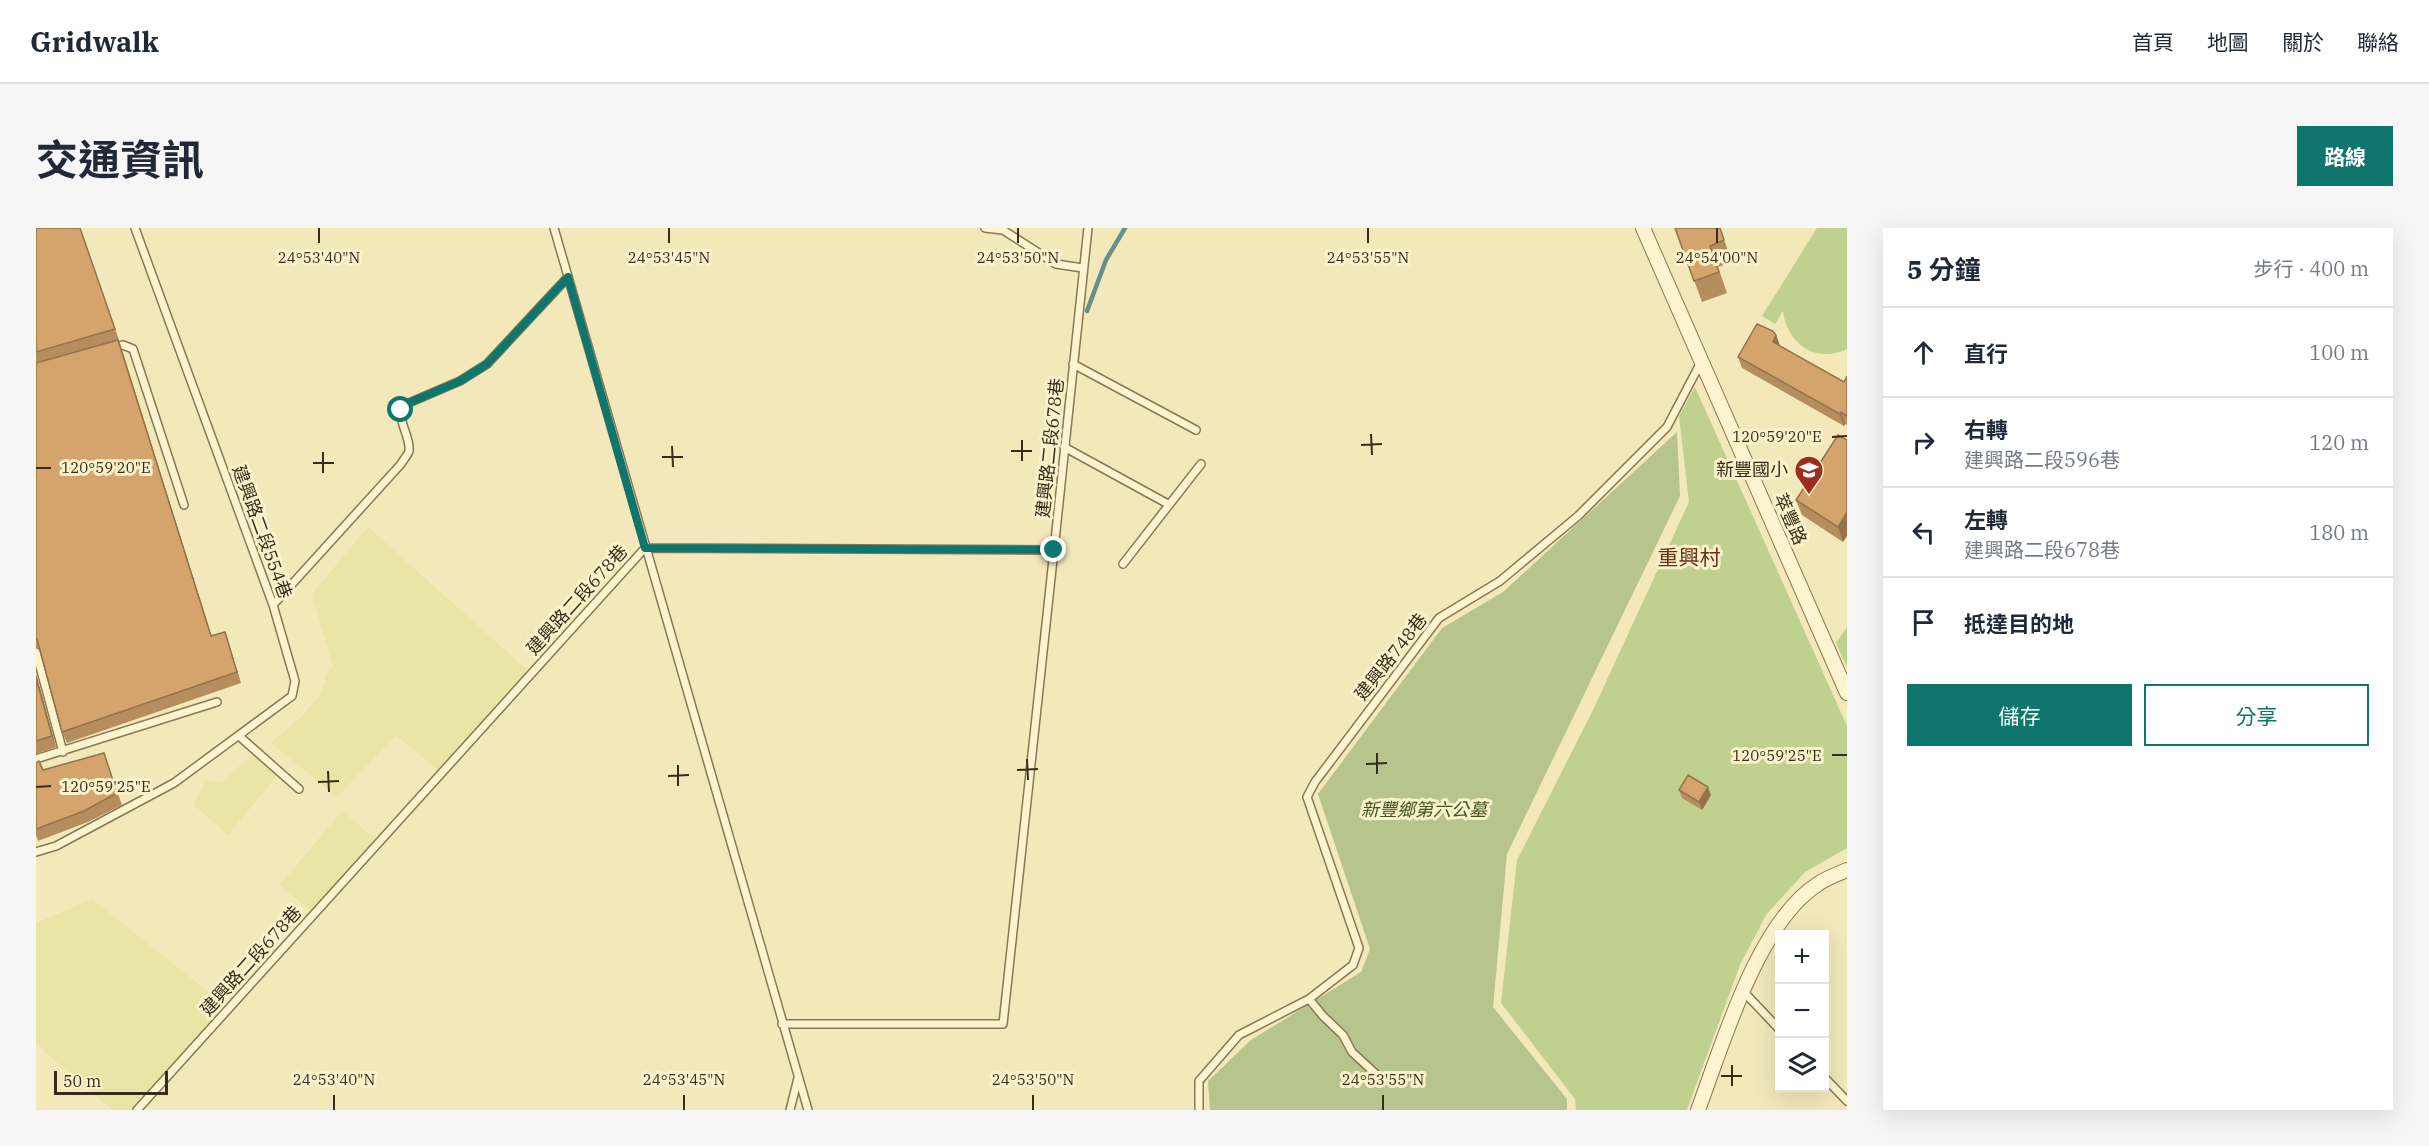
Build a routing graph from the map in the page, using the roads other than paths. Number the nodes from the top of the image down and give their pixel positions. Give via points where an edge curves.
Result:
1 (135, 228) edge
2 (554, 228) edge
3 (985, 228) edge
4 (1088, 228) edge
5 (1643, 228) edge
6 (1083, 268) junction
7 (568, 277) junction
8 (102, 351) edge
9 (1701, 362) junction
10 (1073, 364) junction
11 (1196, 430) dead end
12 (1064, 447) junction
13 (1201, 464) dead end
14 (1168, 504) junction
15 (184, 505) dead end
16 (645, 548) junction
17 (1054, 550) junction
18 (1123, 564) dead end
19 (273, 604) junction
20 (36, 652) edge
21 (1847, 693) edge
22 (217, 702) dead end
23 (239, 736) junction
24 (63, 752) junction
25 (36, 759) edge
26 (299, 789) dead end
27 (36, 852) edge
28 (1847, 870) edge
29 (1742, 990) junction
30 (1309, 999) junction
31 (782, 1023) junction
32 (1775, 1026) edge
33 (1378, 1076) dead end
34 (798, 1077) junction
35 (1829, 1082) edge
36 (1847, 1101) edge
37 (137, 1110) edge
38 (790, 1110) edge
39 (807, 1110) edge
40 (1198, 1110) edge
41 (1698, 1110) edge

1 - 19 lane, 建興路二段554巷
2 - 7 lane
3 - 6 lane via 1003,231 1056,264
4 - 6 lane, 建興路二段678巷
5 - 9 street, 萃豐路
6 - 10 lane, 建興路二段678巷
7 - 16 lane
7 - 19 lane via 473,375 404,405 401,416 409,448 401,464
8 - 15 lane via 123,345 133,349
9 - 21 street, 萃豐路
9 - 30 lane, 建興路748巷 via 1667,427 1578,516 1500,581 1438,618 1315,782 1307,797 1359,948 1353,965
10 - 11 lane
10 - 12 lane, 建興路二段678巷
12 - 14 lane
12 - 17 lane, 建興路二段678巷
13 - 14 lane
14 - 18 lane
16 - 17 lane, 建興路二段678巷
16 - 31 lane
16 - 37 lane, 建興路二段678巷
17 - 31 lane via 1003,1024
19 - 23 lane, 建興路二段554巷 via 295,681 292,696
20 - 24 lane
22 - 24 lane
23 - 26 lane
23 - 27 lane, 建興路二段554巷 via 161,791 56,846
24 - 25 lane
28 - 29 street via 1817,884 1782,918
29 - 32 lane
29 - 41 street
30 - 33 lane via 1343,1035 1352,1052
30 - 40 lane, 建興路748巷 via 1239,1035 1200,1081
31 - 34 lane
34 - 38 lane
34 - 39 lane
35 - 36 lane

